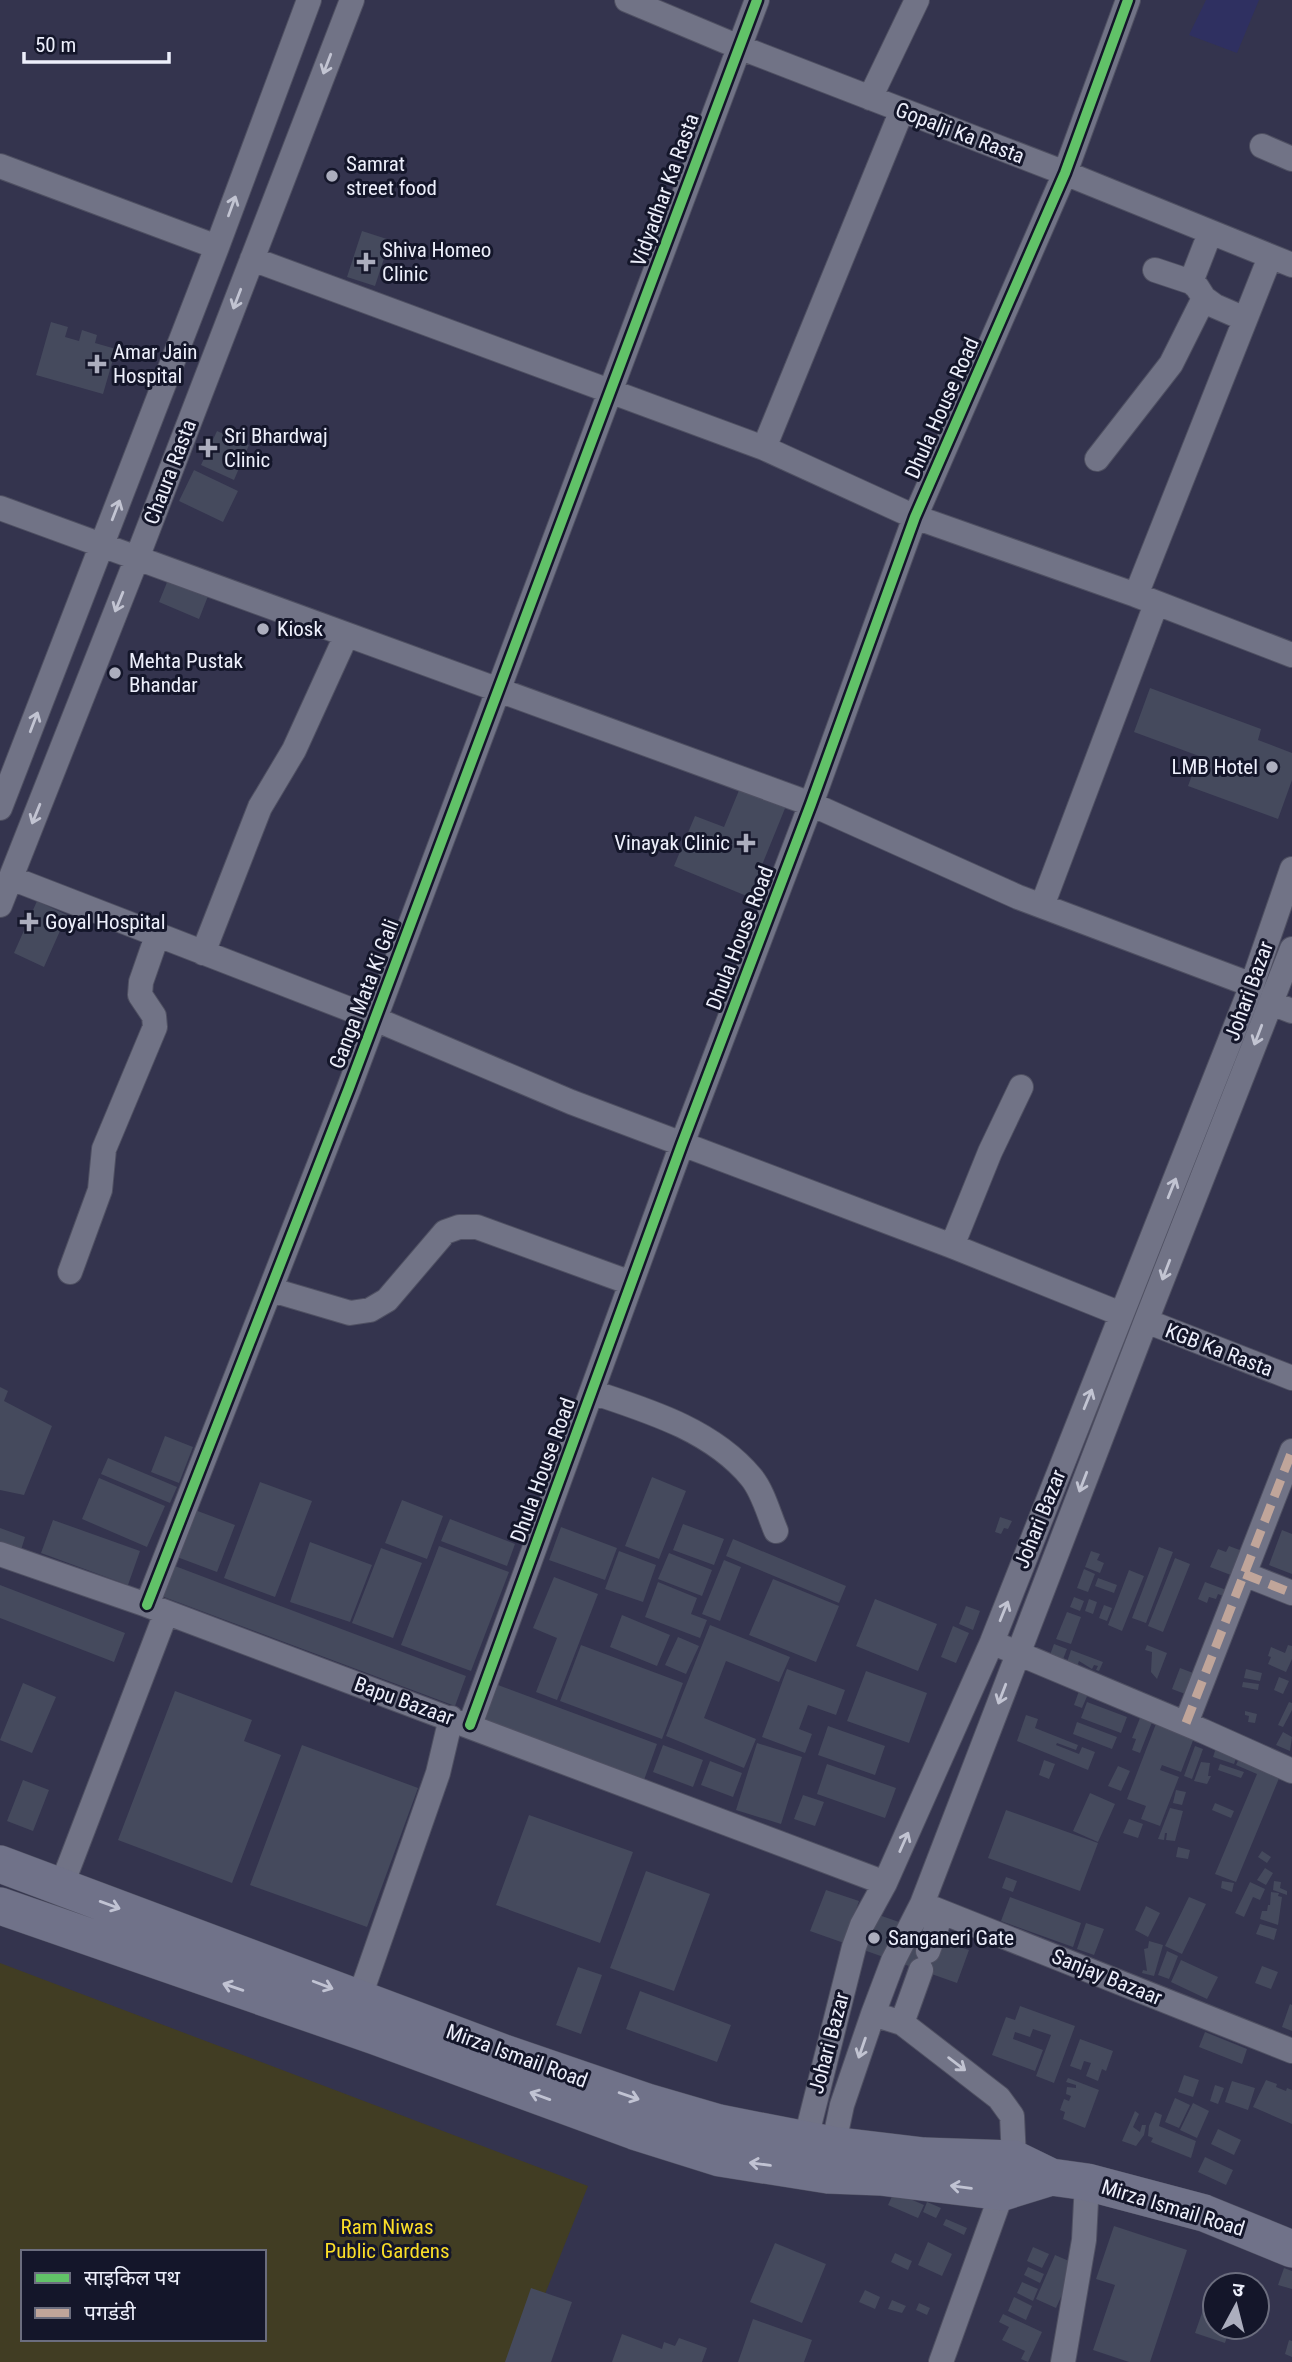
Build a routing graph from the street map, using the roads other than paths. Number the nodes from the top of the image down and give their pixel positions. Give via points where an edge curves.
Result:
1 (309, 0) edge
2 (352, 0) edge
3 (628, 0) edge
4 (757, 0) edge
5 (917, 0) edge
6 (1128, 0) edge
7 (739, 47) junction
8 (870, 98) junction
9 (902, 110) junction
10 (1262, 146) dead end
11 (1292, 159) edge
12 (0, 166) edge
13 (1065, 173) junction
14 (1210, 233) junction
15 (217, 247) junction
16 (252, 259) junction
17 (1281, 261) edge
18 (1156, 270) dead end
19 (1197, 290) junction
20 (1245, 319) junction
21 (610, 393) junction
22 (764, 449) junction
23 (1097, 459) dead end
24 (0, 508) edge
25 (915, 517) junction
26 (103, 546) junction
27 (137, 558) junction
28 (1146, 599) junction
29 (346, 636) junction
30 (1292, 654) edge
31 (499, 691) junction
32 (811, 804) junction
33 (0, 808) edge
34 (1292, 869) edge
35 (11, 878) junction
36 (0, 905) edge
37 (1042, 906) junction
38 (157, 936) junction
39 (1292, 949) edge
40 (203, 953) junction
41 (1252, 985) junction
42 (1281, 1007) edge
43 (375, 1019) junction
44 (1021, 1087) dead end
45 (682, 1144) junction
46 (952, 1246) junction
47 (70, 1272) dead end
48 (631, 1283) junction
49 (272, 1290) junction
50 (1121, 1314) junction
51 (1146, 1321) junction
52 (1292, 1378) edge
53 (592, 1392) junction
54 (1292, 1451) edge
55 (1043, 1513) junction
56 (1068, 1522) junction
57 (776, 1531) dead end
58 (0, 1554) edge
59 (1244, 1574) junction
60 (1292, 1593) edge
61 (156, 1609) junction
62 (992, 1642) junction
63 (1017, 1653) junction
64 (461, 1722) junction
65 (1186, 1723) junction
66 (1292, 1771) edge
67 (0, 1864) edge
68 (885, 1883) junction
69 (61, 1887) junction
70 (0, 1906) edge
71 (932, 1908) junction
72 (359, 1998) junction
73 (873, 2014) junction
74 (902, 2023) junction
75 (1292, 2051) edge
76 (816, 2157) junction
77 (1008, 2176) junction
78 (1087, 2182) junction
79 (1292, 2249) edge
80 (941, 2362) edge
81 (1063, 2362) edge

15 -> 1 street, Chaura Rasta
2 -> 16 street, Chaura Rasta
3 - 7 street, Gopalji Ka Rasta
4 - 7 street, Vidyadhar Ka Rasta
5 - 8 street
6 - 13 street, Dhula House Road
7 - 8 street, Gopalji Ka Rasta
7 - 21 street, Vidyadhar Ka Rasta
8 - 9 street, Gopalji Ka Rasta
9 - 13 street, Gopalji Ka Rasta
9 - 22 street
10 - 11 street
12 - 15 street
13 - 14 street, Gopalji Ka Rasta
13 - 25 street, Dhula House Road
14 - 17 street, Gopalji Ka Rasta
14 - 19 street
26 -> 15 street, Chaura Rasta
16 - 21 street
16 -> 27 street, Chaura Rasta
17 - 20 street
18 - 19 street
19 - 20 street via 1215,306
19 - 23 street via 1171,364
20 - 28 street
21 - 22 street
21 - 31 street, Ganga Mata Ki Gali
22 - 25 street
24 - 26 street
25 - 28 street
25 - 32 street, Dhula House Road
26 - 27 street
33 -> 26 street, Chaura Rasta
27 - 29 street
27 -> 35 street, Chaura Rasta
28 - 30 street
28 - 37 street
29 - 31 street
29 - 40 street via 294,750 260,807
31 - 32 street
31 - 43 street, Ganga Mata Ki Gali
32 - 37 street
32 - 45 street, Dhula House Road
34 - 41 street, Johari Bazar
35 - 36 street, Chaura Rasta
35 - 38 street
37 - 41 street
38 - 40 street
38 - 47 street via 140,995 154,1016 155,1027 104,1150 100,1190
39 - 42 street, Johari Bazar
40 - 43 street
50 -> 41 street, Johari Bazar
42 -> 51 street, Johari Bazar
43 - 45 street
43 - 49 street, Ganga Mata Ki Gali
44 - 46 street
45 - 46 street
45 - 48 street, Dhula House Road
46 - 50 street
48 - 49 street via 477,1227 459,1227 445,1232 387,1300 370,1310 350,1313
48 - 53 street, Dhula House Road
49 - 61 street, Ganga Mata Ki Gali
55 -> 50 street, Johari Bazar
51 - 52 street, KGB Ka Rasta
51 -> 56 street, Johari Bazar
53 - 57 street via 710,1439 753,1479
53 - 64 street, Dhula House Road
54 - 59 street
55 - 56 street
62 -> 55 street, Johari Bazar
56 - 63 street, Johari Bazar
58 - 61 street, Bapu Bazaar
59 - 60 street
59 - 65 street
61 - 64 street, Bapu Bazaar
61 - 69 street, Ganga Mata Ki Gali
62 - 63 street
68 -> 62 street, Johari Bazar
63 - 65 street
63 -> 71 street, Johari Bazar
64 - 68 street, Bapu Bazaar
64 - 72 street, Dhula House Road via 438,1773
65 - 66 street
67 - 69 highway, Mirza Ismail Road
68 - 76 street, Johari Bazar via 854,1947
69 -> 72 highway, Mirza Ismail Road
76 -> 70 highway, Mirza Ismail Road via 720,2158
71 - 73 street, Johari Bazar via 893,1961
71 - 74 street via 925,1961
71 - 75 street, Sanjay Bazaar
72 -> 76 highway, Mirza Ismail Road via 504,2053
73 - 74 street
73 -> 76 street, Johari Bazar via 842,2105
74 -> 77 street via 999,2098 1013,2116
76 - 77 highway, Mirza Ismail Road via 880,2177
77 - 78 highway, Mirza Ismail Road
77 - 80 street
78 - 79 highway, Mirza Ismail Road via 1204,2213
78 - 81 street via 1084,2240

